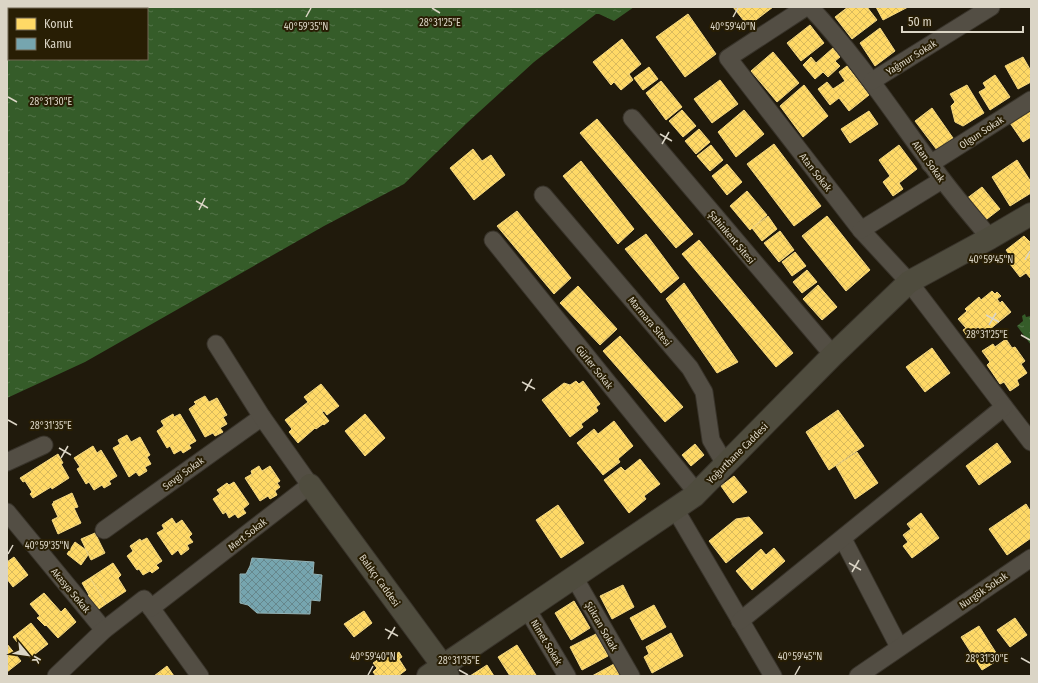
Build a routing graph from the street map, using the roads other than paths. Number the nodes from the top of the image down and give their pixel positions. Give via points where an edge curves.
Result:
1 (806, 7) edge
2 (810, 7) edge
3 (991, 7) edge
4 (872, 82) junction
5 (1031, 100) edge
6 (632, 118) dead end
7 (930, 164) junction
8 (942, 180) junction
9 (543, 195) dead end
10 (1031, 214) edge
11 (861, 230) junction
12 (990, 238) junction
13 (493, 240) dead end
14 (909, 282) junction
15 (216, 344) dead end
16 (833, 355) junction
17 (1004, 407) junction
18 (262, 417) junction
19 (1031, 442) edge
20 (44, 445) dead end
21 (7, 462) edge
22 (725, 464) junction
23 (310, 485) junction
24 (696, 495) junction
25 (675, 509) junction
26 (7, 512) edge
27 (104, 530) dead end
28 (843, 538) junction
29 (1031, 558) edge
30 (574, 577) junction
31 (151, 608) junction
32 (527, 609) junction
33 (740, 621) junction
34 (104, 630) junction
35 (899, 647) junction
36 (440, 673) edge
37 (63, 674) edge
38 (200, 676) edge
39 (566, 676) edge
40 (631, 676) edge
41 (773, 676) edge
42 (858, 676) edge

1 - 11 street, Atan Sokak via 728,58
2 - 4 street, Altan Sokak via 831,29
3 - 4 street, Yağmur Sokak
4 - 7 street, Altan Sokak
5 - 7 street, Olgun Sokak
6 - 16 street, Şahinkent Sitesi
7 - 8 street, Altan Sokak
8 - 11 street
8 - 12 street, Altan Sokak
9 - 22 street, Marmara Sitesi via 690,368 704,392 711,440
10 - 12 main road, Yoğurthane Caddesi
11 - 14 street, Atan Sokak
12 - 14 main road, Yoğurthane Caddesi
13 - 24 street, Gürler Sokak
14 - 16 main road, Yoğurthane Caddesi
14 - 17 street, Atan Sokak
15 - 18 street
16 - 22 main road, Yoğurthane Caddesi
17 - 19 street, Atan Sokak
17 - 28 street
18 - 23 street
18 - 27 street, Sevgi Sokak
20 - 21 street
22 - 24 main road, Yoğurthane Caddesi
23 - 31 street, Mert Sokak
23 - 36 main road, Balıkçı Caddesi
24 - 25 main road, Yoğurthane Caddesi
25 - 30 main road, Yoğurthane Caddesi
25 - 33 street
26 - 34 street, Akasya Sokak
28 - 33 street
28 - 35 street
29 - 35 street, Nurgök Sokak
30 - 32 main road, Yoğurthane Caddesi
30 - 40 street, Şükran Sokak
31 - 34 street via 144,599
31 - 38 street
32 - 36 main road, Yoğurthane Caddesi
32 - 39 street, Nimet Sokak
33 - 41 street
34 - 37 street
35 - 42 street, Nurgök Sokak

